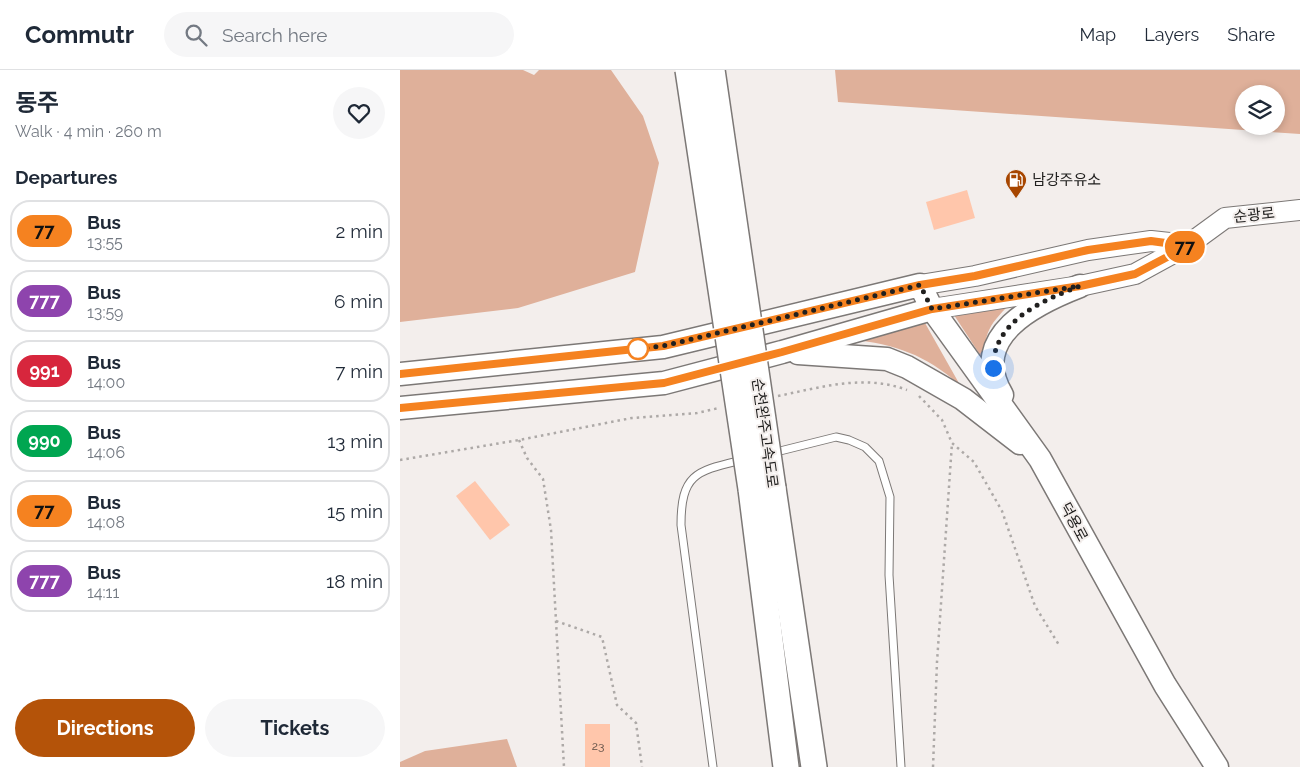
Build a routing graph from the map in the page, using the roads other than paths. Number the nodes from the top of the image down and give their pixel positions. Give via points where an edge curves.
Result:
1 (688, 70) edge
2 (712, 70) edge
3 (1300, 210) edge
4 (1188, 246) junction
5 (920, 285) junction
6 (1080, 286) junction
7 (932, 309) junction
8 (782, 352) junction
9 (400, 374) edge
10 (400, 408) edge
11 (1040, 459) junction
12 (762, 488) junction
13 (713, 767) edge
14 (786, 767) edge
15 (814, 767) edge
16 (901, 767) edge
17 (1217, 767) edge

1 - 12 highway, 순천완주고속도로, bridge
2 - 12 highway, 순천완주고속도로, bridge
3 - 4 main road, 순광로 via 1225,218
4 - 5 main road via 1151,241 1106,247
4 - 6 main road, 순광로 via 1135,274
5 - 7 main road, 덕용로
5 - 9 main road via 663,346
6 - 7 main road, 순광로
6 - 11 main road via 1048,298 1028,310 1006,329 996,344 993,358 995,383
7 - 8 main road, 순광로
7 - 11 main road, 덕용로
8 - 10 main road, 순광로 via 664,383
8 - 11 main road via 887,359 907,367 963,399
11 - 17 main road, 덕용로 via 1165,685
12 - 14 highway, 순천완주고속도로
12 - 15 highway, 순천완주고속도로
13 - 16 lane via 681,525 681,500 698,473 836,437 865,447 879,462 890,496 889,575

